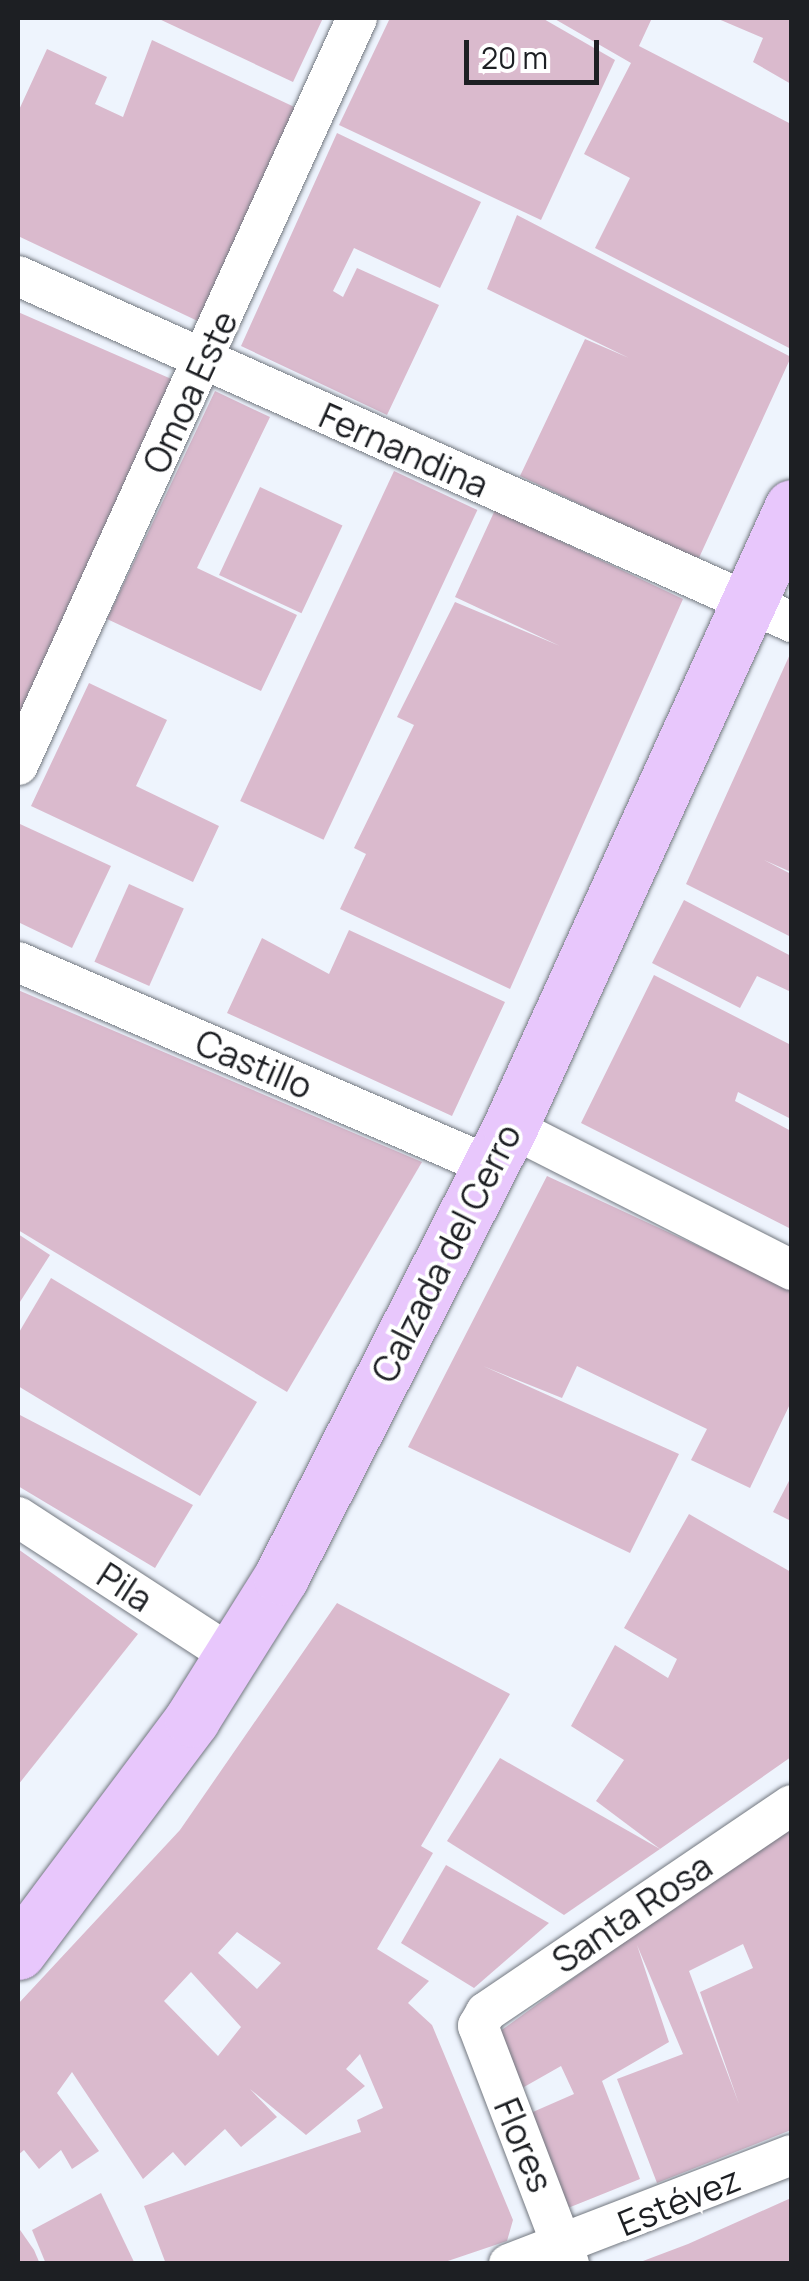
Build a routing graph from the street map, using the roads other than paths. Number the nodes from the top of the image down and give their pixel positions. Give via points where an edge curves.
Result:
1 (358, 18) edge
2 (18, 276) edge
3 (205, 362) junction
4 (792, 506) edge
5 (768, 612) edge
6 (18, 765) edge
7 (18, 962) edge
8 (500, 1146) junction
9 (792, 1270) edge
10 (18, 1518) edge
11 (232, 1656) junction
12 (792, 1806) edge
13 (18, 1952) edge
14 (478, 2026) joint
15 (792, 2155) edge
16 (568, 2256) edge
17 (508, 2264) edge

1 - 3 street, Omoa Este
2 - 3 street, Fernandina
3 - 5 street, Fernandina
3 - 6 street, Omoa Este
4 - 5 main road, Calzada del Cerro
5 - 8 main road, Calzada del Cerro
7 - 8 street, Castillo
8 - 9 street, Castillo
8 - 11 main road, Calzada del Cerro
10 - 11 street, Pila
11 - 13 main road, Calzada del Cerro
12 - 14 street, Santa Rosa
14 - 16 street, Flores
15 - 16 street, Estévez
16 - 17 street, Estévez

